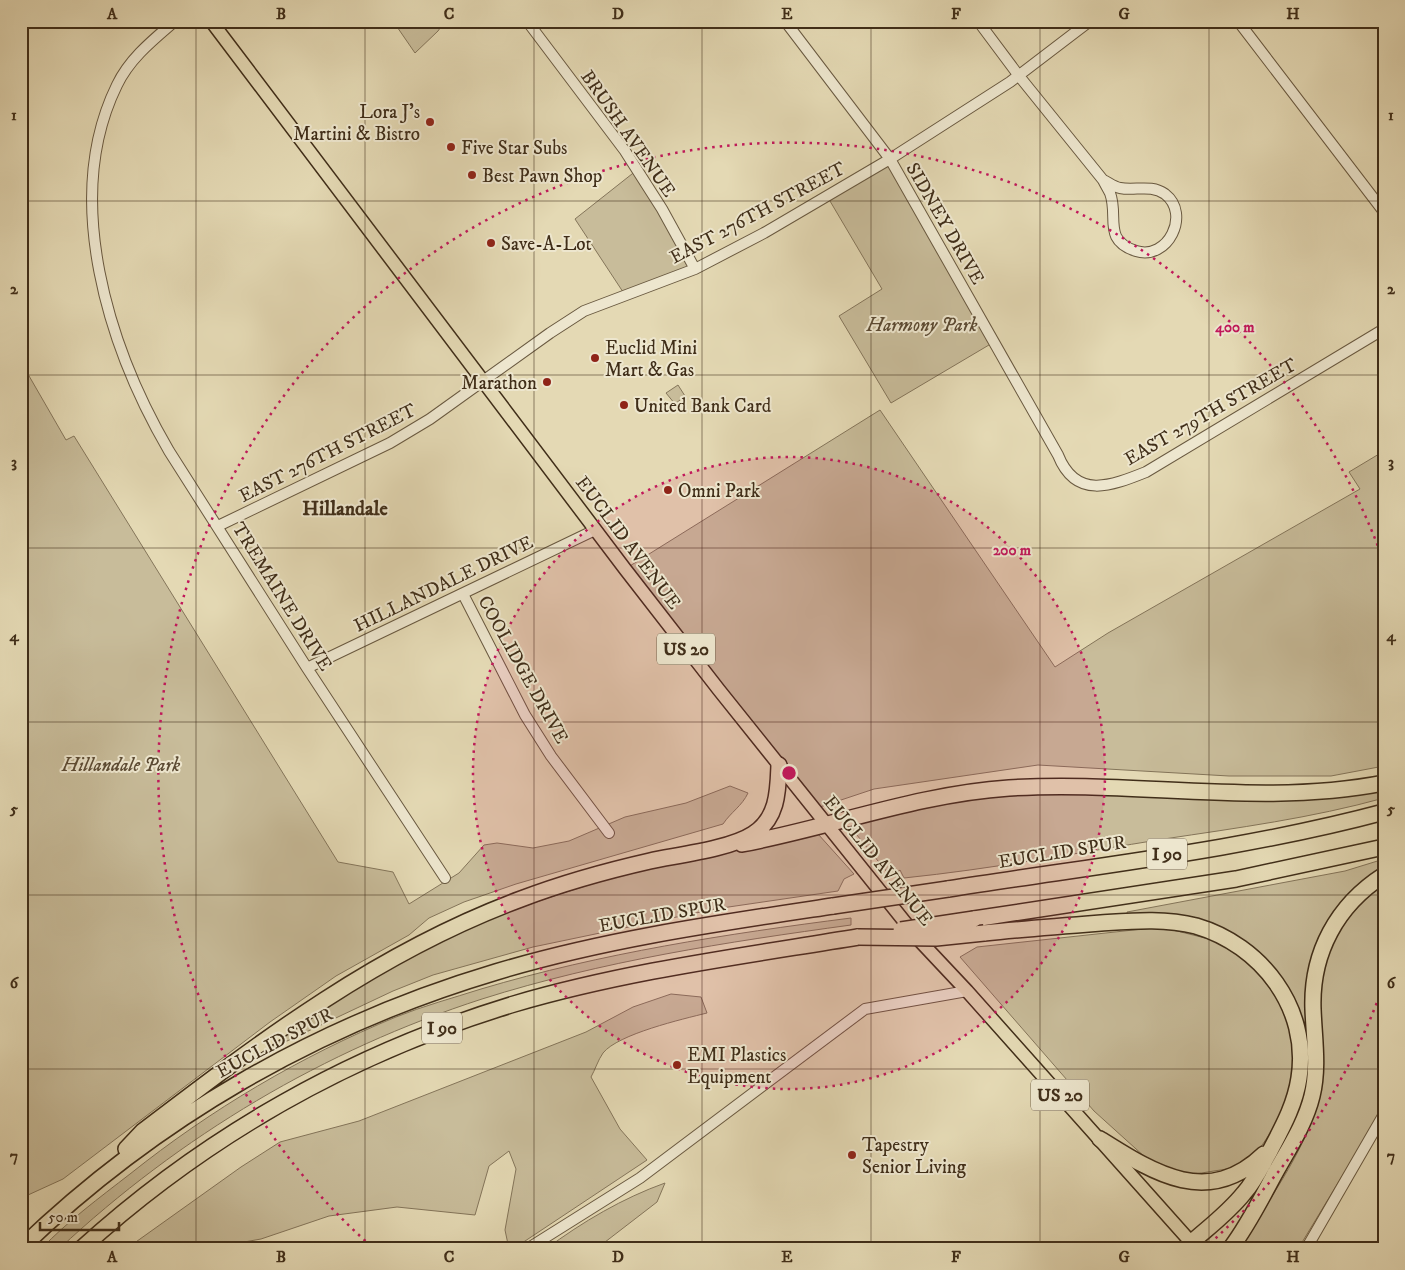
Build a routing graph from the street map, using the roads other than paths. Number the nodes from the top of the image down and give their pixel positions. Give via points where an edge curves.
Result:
1 (175, 21) edge
2 (211, 21) edge
3 (527, 21) edge
4 (785, 21) edge
5 (978, 21) edge
6 (1090, 21) edge
7 (1238, 21) edge
8 (1019, 76) junction
9 (890, 159) junction
10 (1103, 180) junction
11 (1384, 212) edge
12 (695, 270) junction
13 (1384, 329) edge
14 (481, 381) junction
15 (1058, 456) joint
16 (218, 526) junction
17 (595, 530) junction
18 (463, 594) junction
19 (307, 668) junction
20 (779, 765) junction
21 (1384, 783) edge
22 (1384, 812) edge
23 (828, 825) junction
24 (609, 833) dead end
25 (711, 848) junction
26 (1384, 848) edge
27 (1384, 875) edge
28 (445, 878) dead end
29 (858, 937) junction
30 (967, 991) junction
31 (1384, 1114) edge
32 (1100, 1139) junction
33 (1273, 1146) junction
34 (95, 1181) junction
35 (1194, 1246) edge
36 (21, 1248) edge
37 (81, 1249) edge
38 (527, 1249) edge
39 (1230, 1249) edge
40 (1306, 1249) edge

1 - 16 street, TREMAINE DRIVE via 140,50 117,84 101,126 96,150 94,226 103,292 123,357 149,417
2 - 14 main road, EUCLID AVENUE / US 20
3 - 12 street, BRUSH AVENUE via 625,152 662,209
4 - 9 street, SIDNEY DRIVE
5 - 8 street
6 - 8 street, EAST 276TH STREET
7 - 11 street
8 - 9 street, EAST 276TH STREET
8 - 10 street
9 - 12 street, EAST 276TH STREET
9 - 15 street, SIDNEY DRIVE
10 - 10 street via 1110,194 1112,225 1119,242 1139,252 1160,248 1170,240 1177,215 1165,194 1154,188 1119,188
12 - 14 street, EAST 276TH STREET via 584,311
13 - 15 street, EAST 279TH STREET via 1146,472 1113,485 1095,486 1076,481 1064,472
14 - 16 street, EAST 276TH STREET via 430,419 390,443
14 - 17 main road, EUCLID AVENUE / US 20
16 - 19 street, TREMAINE DRIVE
17 - 18 street, HILLANDALE DRIVE
17 - 20 main road, EUCLID AVENUE / US 20
18 - 19 street, HILLANDALE DRIVE
18 - 24 street, COOLIDGE DRIVE via 525,715 551,756
19 - 28 street, TREMAINE DRIVE
20 - 23 main road, EUCLID AVENUE / US 20
20 - 25 highway via 776,804 765,824 750,835
21 - 23 highway via 1281,794 1112,788 1004,789 915,802
22 - 34 highway, EUCLID SPUR / I 90, bridge via 1216,847 665,933 498,971 355,1023 251,1076 187,1114
23 - 25 highway
23 - 30 main road, EUCLID AVENUE / US 20 via 920,942
25 - 34 highway via 559,885 486,912 401,952 317,1004 186,1098 143,1131
26 - 29 highway, I 90, bridge via 1236,880
27 - 39 highway via 1346,907 1326,939 1314,984 1316,1071 1308,1107 1253,1214
29 - 33 highway, bridge via 936,938 1122,922 1168,922 1212,932 1248,952 1266,968 1281,988 1295,1023 1299,1045 1298,1087
29 - 37 highway, I 90 via 680,966 586,986 492,1011 404,1043 332,1075 231,1133 136,1201
30 - 32 main road, EUCLID AVENUE / US 20
30 - 38 street via 865,1009 640,1178
31 - 40 street
32 - 33 highway via 1158,1173 1192,1182 1218,1180 1237,1174
32 - 35 main road, EUCLID AVENUE / US 20
33 - 35 highway via 1245,1193
34 - 36 highway, EUCLID SPUR / I 90

